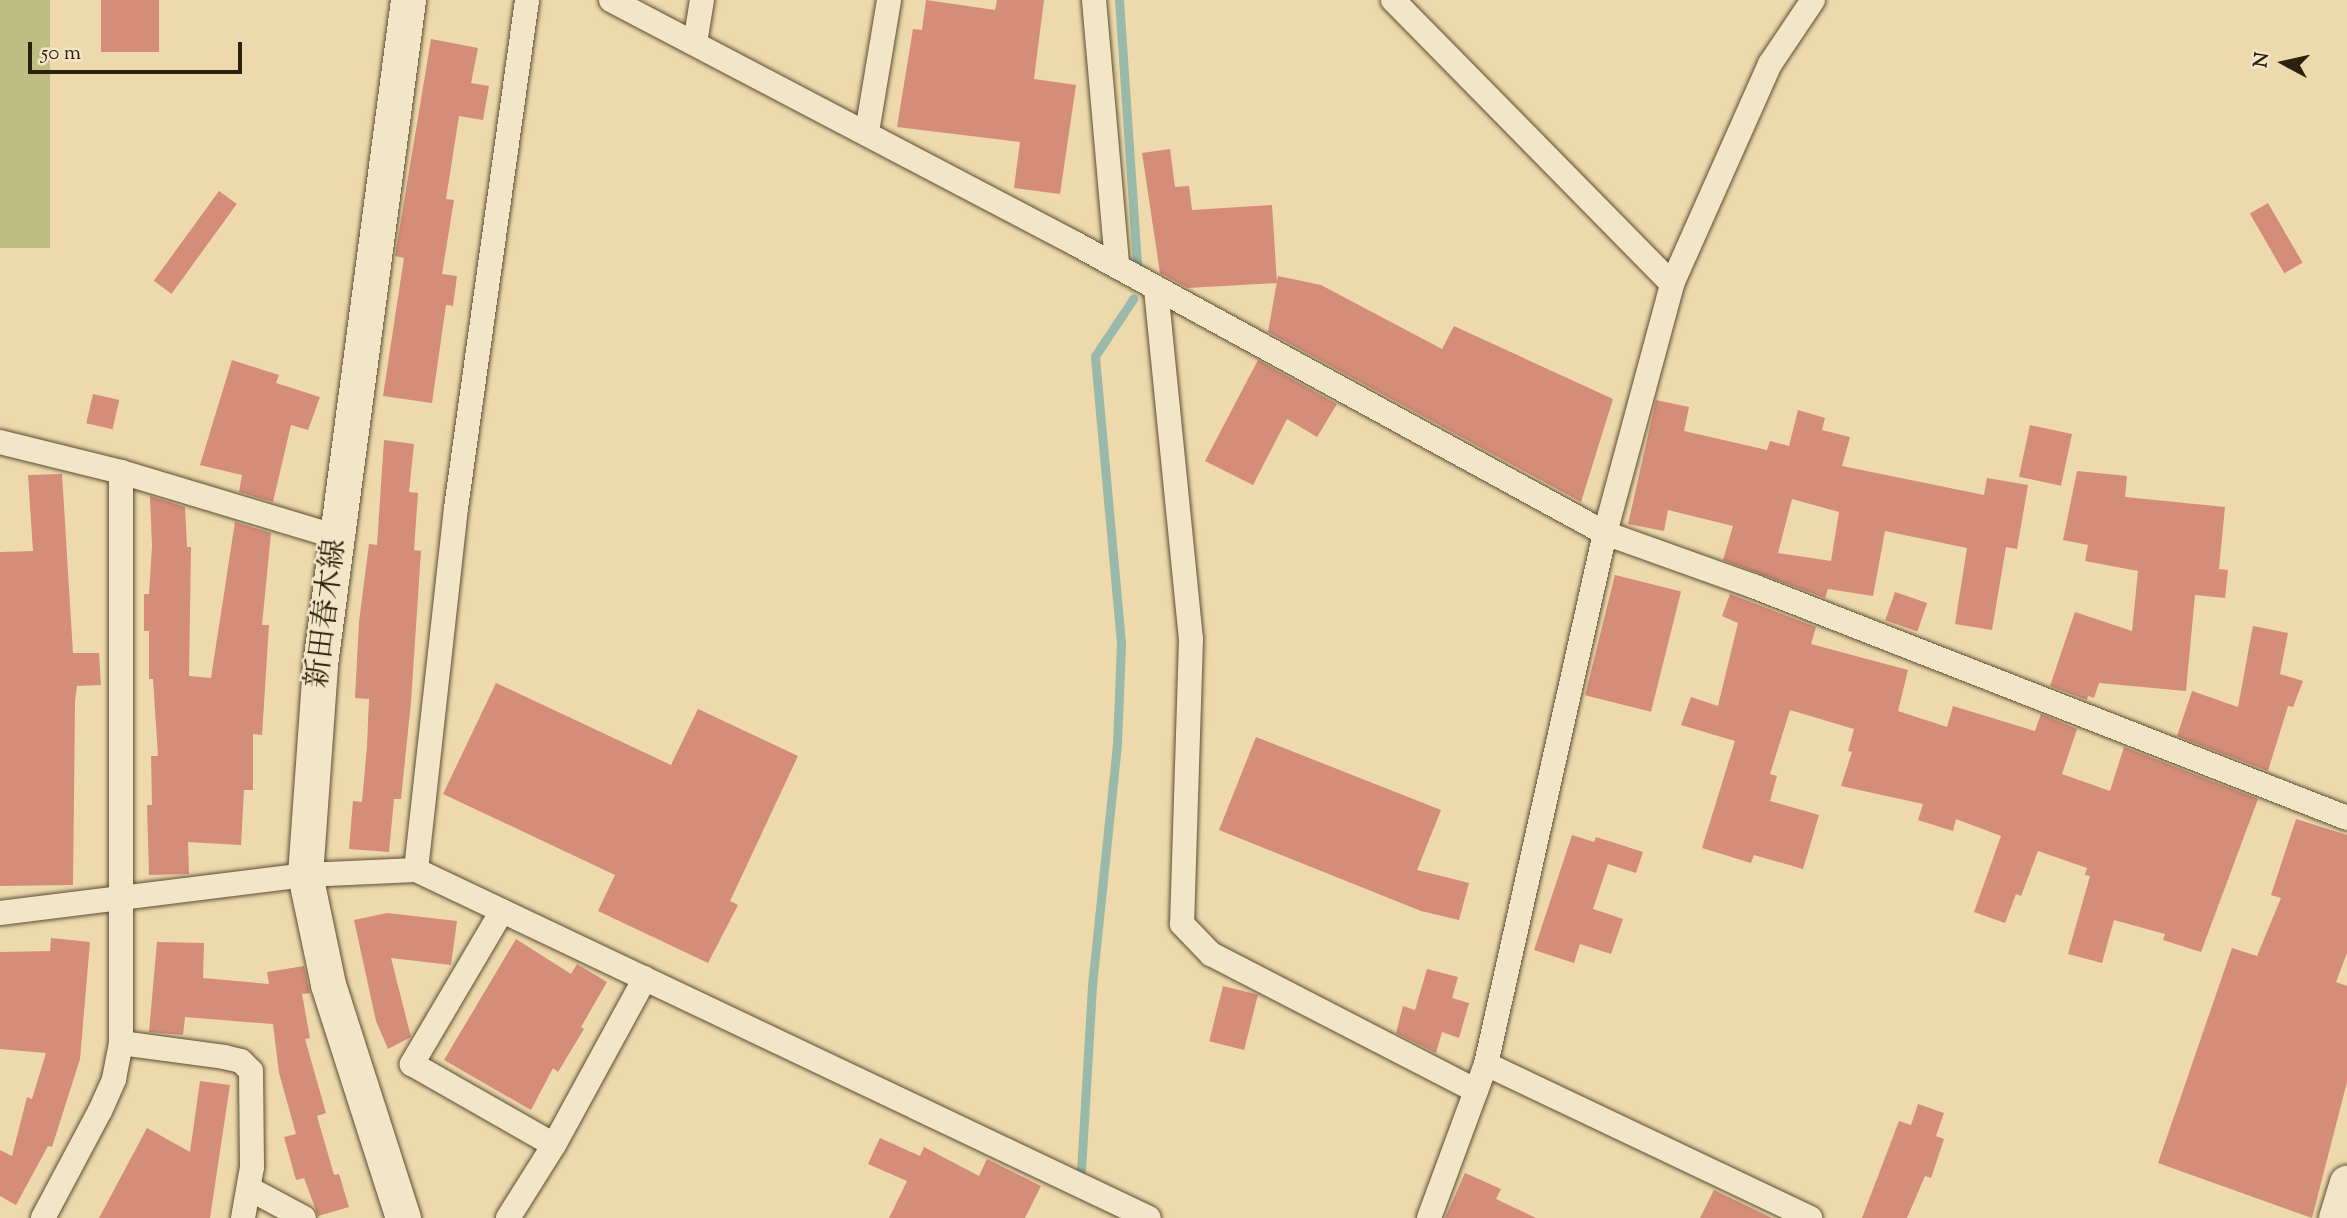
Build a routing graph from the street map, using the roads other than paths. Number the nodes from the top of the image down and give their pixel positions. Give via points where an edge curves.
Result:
1 (408, 0) edge
2 (527, 0) edge
3 (611, 0) edge
4 (702, 0) edge
5 (889, 0) edge
6 (1094, 0) edge
7 (1393, 0) edge
8 (1813, 0) edge
9 (695, 43) junction
10 (867, 132) junction
11 (1117, 265) junction
12 (1672, 284) junction
13 (1156, 289) junction
14 (0, 442) edge
15 (121, 472) junction
16 (1605, 533) junction
17 (337, 537) junction
18 (2347, 818) edge
19 (416, 870) junction
20 (305, 875) junction
21 (121, 898) junction
22 (502, 911) junction
23 (0, 913) edge
24 (645, 978) junction
25 (121, 1043) junction
26 (1486, 1064) junction
27 (1476, 1091) junction
28 (554, 1145) junction
29 (2347, 1183) edge
30 (250, 1189) junction
31 (43, 1218) edge
32 (243, 1218) edge
33 (304, 1218) edge
34 (403, 1218) edge
35 (508, 1218) edge
36 (1149, 1218) edge
37 (1429, 1218) edge
38 (1810, 1218) edge
39 (2336, 1218) edge

1 - 17 main road, 新田春木線
2 - 19 street via 456,509
3 - 9 street
4 - 9 street
5 - 10 street
6 - 11 street
7 - 12 street
8 - 12 street via 1770,64
9 - 10 street
10 - 11 street
11 - 13 street
12 - 16 street
13 - 16 street
13 - 27 street via 1191,639 1182,924 1211,954
14 - 15 street
15 - 17 street
15 - 21 street
16 - 18 street via 1753,586
16 - 26 street
17 - 20 main road, 新田春木線 via 320,664
19 - 20 street
19 - 22 street
20 - 21 street
20 - 34 main road, 新田春木線 via 328,984
21 - 23 street
21 - 25 street
22 - 24 street
22 - 28 street via 412,1064
24 - 28 street
24 - 36 street
25 - 30 street via 224,1057 241,1061 251,1072
25 - 31 street via 114,1079 100,1111
26 - 27 street
26 - 38 street
27 - 37 street
28 - 35 street
29 - 39 main road
30 - 32 street
30 - 33 street

